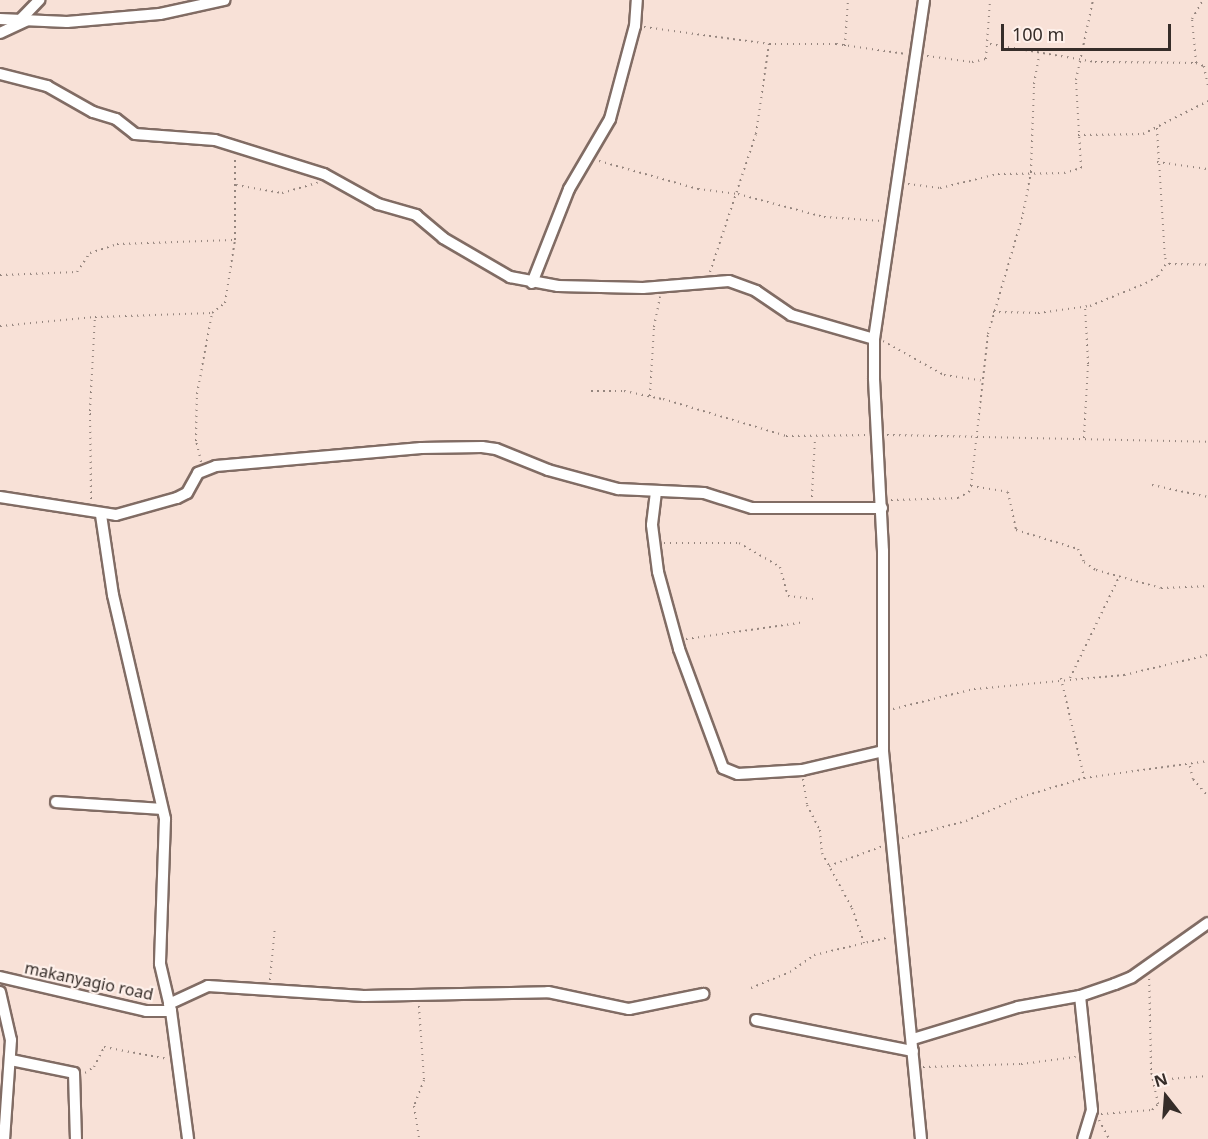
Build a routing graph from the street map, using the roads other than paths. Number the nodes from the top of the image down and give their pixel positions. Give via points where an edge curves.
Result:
1 (39, 0) edge
2 (224, 0) edge
3 (637, 0) edge
4 (924, 0) edge
5 (0, 19) edge
6 (23, 20) junction
7 (0, 33) edge
8 (0, 74) edge
9 (532, 283) junction
10 (874, 339) junction
11 (656, 492) junction
12 (0, 497) edge
13 (881, 504) junction
14 (96, 514) junction
15 (883, 751) junction
16 (56, 802) dead end
17 (162, 808) junction
18 (1208, 923) edge
19 (0, 977) edge
20 (0, 992) edge
21 (703, 994) dead end
22 (1080, 996) junction
23 (170, 1008) junction
24 (756, 1020) dead end
25 (913, 1045) junction
26 (11, 1060) junction
27 (4, 1139) edge
28 (76, 1139) edge
29 (188, 1139) edge
30 (921, 1139) edge
31 (1083, 1139) edge

1 - 6 street
2 - 6 street via 160,14 67,22
3 - 9 street via 635,26 610,119 569,189
4 - 10 street
5 - 6 street
6 - 7 street
8 - 9 street via 47,86 93,112 116,119 135,134 235,145 334,178 378,204 416,215 443,238 491,268
9 - 10 street via 662,288 707,280 746,286 791,315
10 - 13 street
11 - 13 street via 704,493 752,508
11 - 14 street via 591,483 482,447 229,463 202,470 187,493 177,498 131,513
11 - 15 street via 653,545 677,641 723,768 738,774 802,770
12 - 14 street
13 - 15 street
14 - 17 street
15 - 25 street
16 - 17 street
17 - 23 street via 165,843 160,964
18 - 22 street via 1132,977
19 - 23 street, makanyagio road via 146,1011
20 - 26 street via 10,1026
21 - 23 street via 629,1009 548,992 331,995 208,986
22 - 25 street via 1018,1006
22 - 31 street via 1092,1110
23 - 29 street
24 - 25 street
25 - 30 street
26 - 27 street
26 - 28 street via 74,1073

